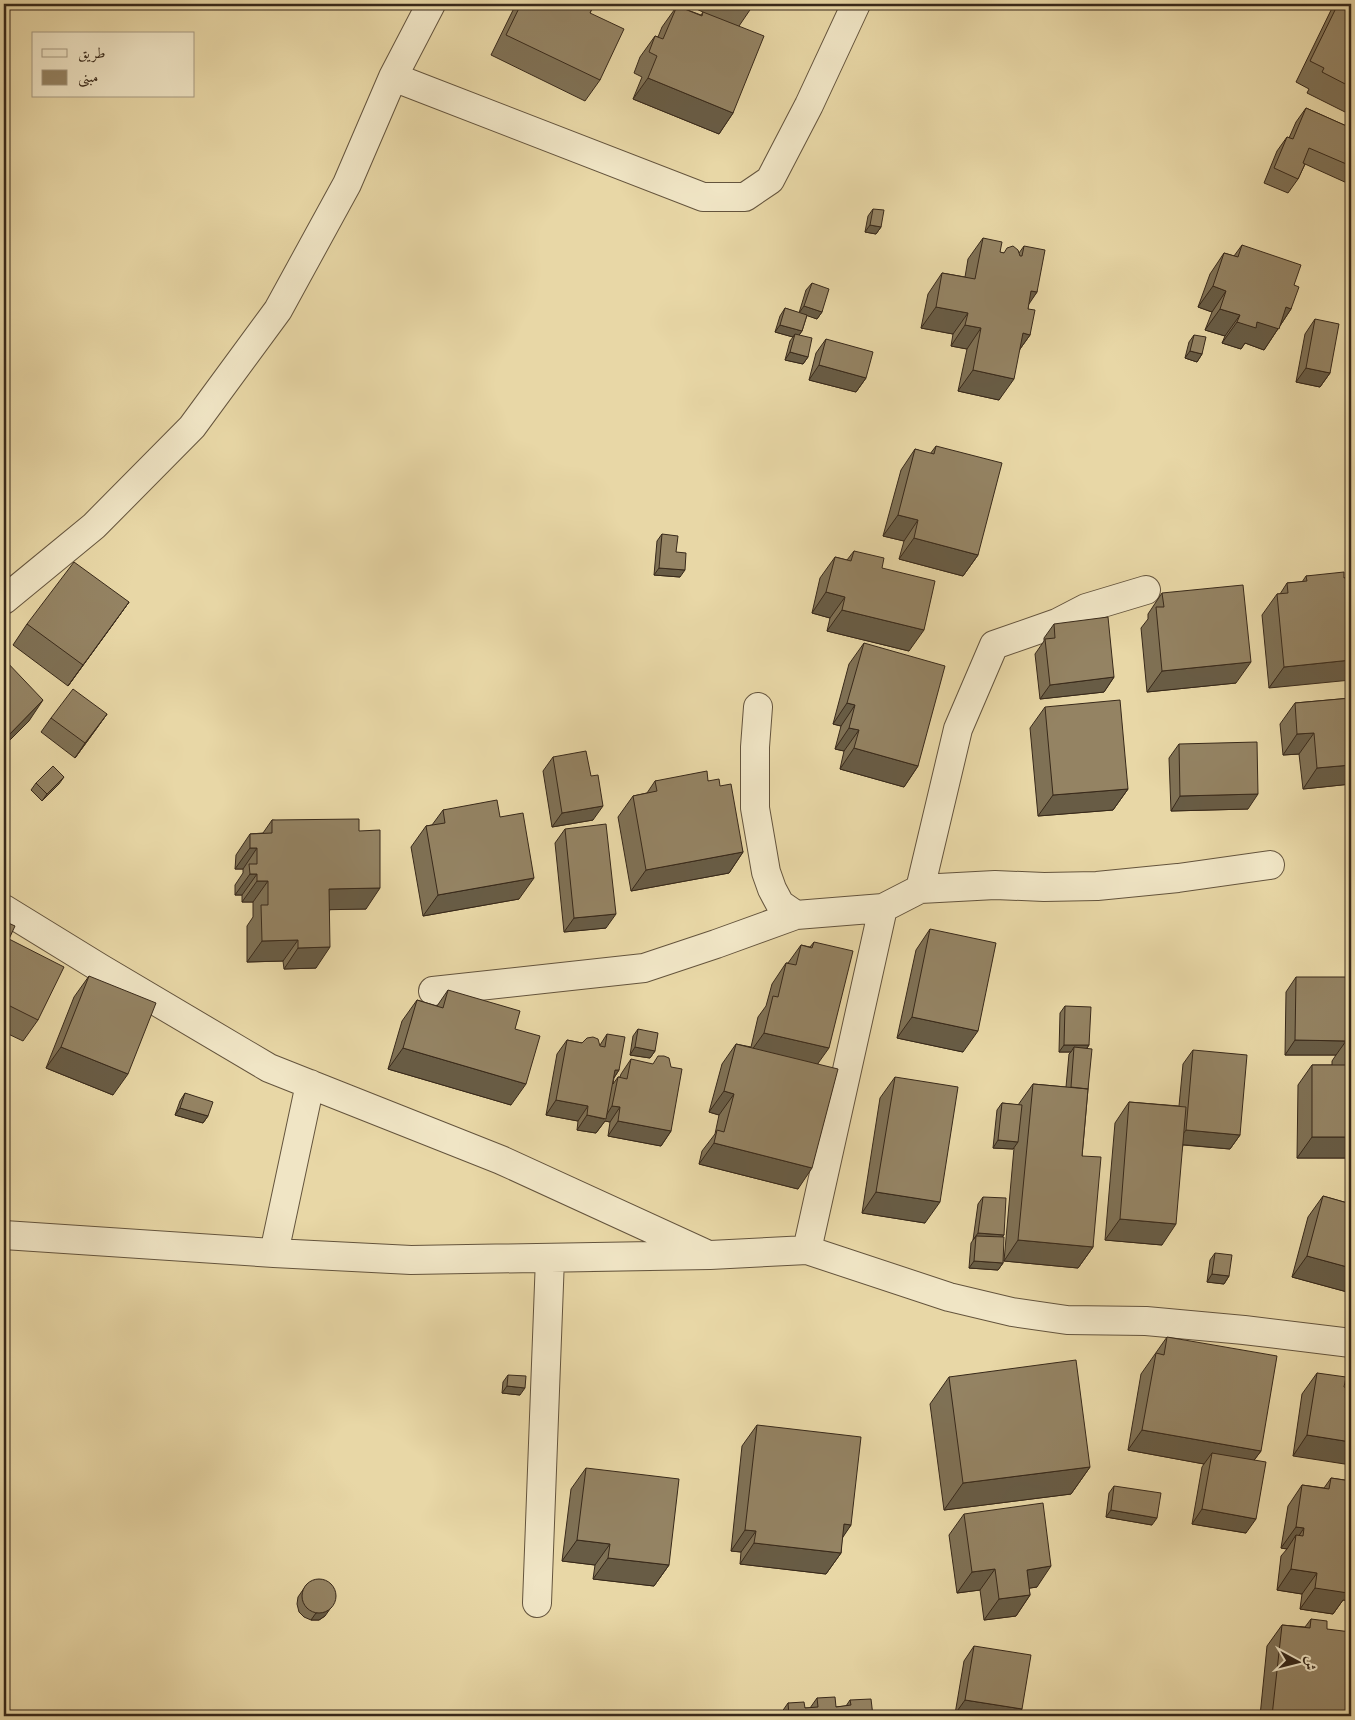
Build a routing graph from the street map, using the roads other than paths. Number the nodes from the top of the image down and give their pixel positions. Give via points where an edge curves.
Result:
1 (431, 4) edge
2 (856, 4) edge
3 (393, 77) junction
4 (1146, 590) dead end
5 (4, 600) edge
6 (758, 707) dead end
7 (1270, 865) dead end
8 (920, 889) junction
9 (883, 908) junction
10 (4, 909) edge
11 (796, 915) junction
12 (433, 991) dead end
13 (310, 1084) junction
14 (4, 1235) edge
15 (807, 1250) junction
16 (274, 1253) junction
17 (710, 1256) junction
18 (550, 1258) junction
19 (1351, 1343) edge
20 (537, 1603) dead end

1 - 3 street
2 - 3 street via 770,180 745,197 703,197
3 - 5 street via 346,184 278,310 192,427 94,526
4 - 8 street via 1086,608 1057,623 994,645 958,729
6 - 11 street via 756,808 766,872 780,904
7 - 8 street via 1096,886 995,885
8 - 9 street
9 - 11 street
9 - 15 street
10 - 13 street via 269,1068
11 - 12 street via 644,968
13 - 16 street
13 - 17 street via 501,1160
14 - 16 street
15 - 17 street
15 - 19 street via 949,1297 1012,1312 1067,1320 1146,1321 1224,1328
16 - 18 street via 411,1260
17 - 18 street
18 - 20 street

